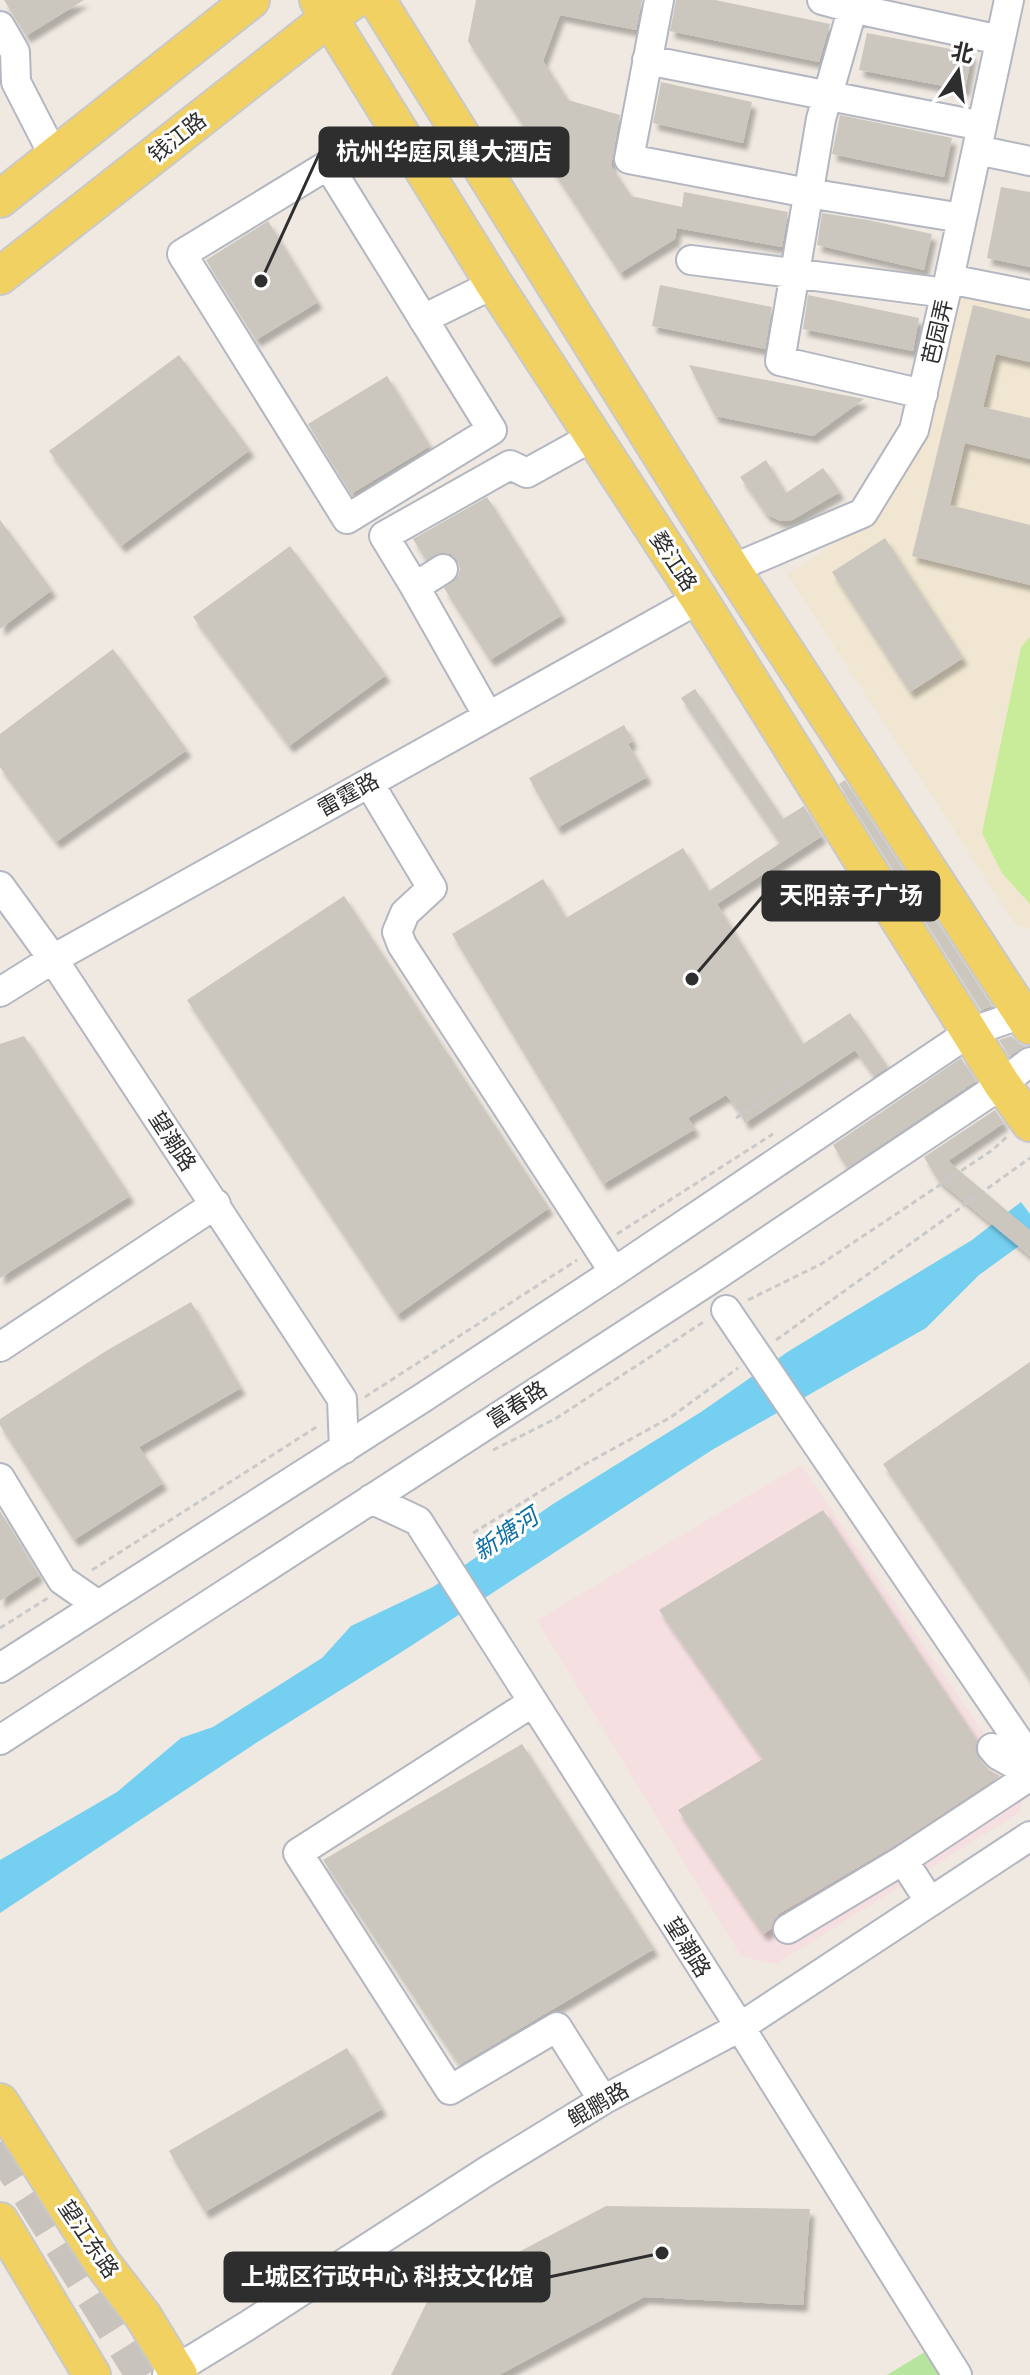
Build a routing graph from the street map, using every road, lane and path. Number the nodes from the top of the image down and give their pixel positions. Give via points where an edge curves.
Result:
1 (251, 0) edge
2 (377, 0) edge
3 (659, 0) edge
4 (822, 0) edge
5 (1009, 0) edge
6 (853, 4) edge
7 (334, 6) edge
8 (0, 26) edge
9 (1000, 40) junction
10 (647, 60) junction
11 (8, 78) edge
12 (827, 96) junction
13 (979, 138) junction
14 (54, 156) junction
15 (1030, 161) edge
16 (5, 184) edge
17 (808, 193) junction
18 (962, 218) junction
19 (691, 260) dead end
20 (795, 272) junction
21 (0, 276) edge
22 (494, 284) junction
23 (947, 286) junction
24 (1030, 295) edge
25 (423, 319) junction
26 (923, 394) junction
27 (592, 437) junction
28 (443, 569) dead end
29 (732, 569) junction
30 (415, 587) junction
31 (699, 599) junction
32 (687, 694) dead end
33 (488, 716) junction
34 (729, 761) dead end
35 (369, 783) junction
36 (0, 886) edge
37 (53, 959) junction
38 (0, 992) edge
39 (1027, 1016) edge
40 (970, 1032) junction
41 (1030, 1062) edge
42 (798, 1076) dead end
43 (1002, 1084) junction
44 (736, 1118) dead end
45 (1028, 1120) edge
46 (783, 1128) dead end
47 (216, 1204) junction
48 (609, 1240) dead end
49 (582, 1257) dead end
50 (614, 1272) junction
51 (726, 1310) junction
52 (0, 1347) edge
53 (351, 1399) junction
54 (390, 1419) junction
55 (321, 1425) dead end
56 (344, 1449) junction
57 (484, 1455) dead end
58 (421, 1467) junction
59 (0, 1478) edge
60 (371, 1499) junction
61 (424, 1530) junction
62 (66, 1583) junction
63 (98, 1605) junction
64 (0, 1628) edge
65 (62, 1628) junction
66 (0, 1668) edge
67 (533, 1702) junction
68 (0, 1740) edge
69 (992, 1748) dead end
70 (1030, 1758) edge
71 (1030, 1775) edge
72 (1030, 1836) edge
73 (903, 1860) junction
74 (930, 1902) junction
75 (788, 1929) dead end
76 (740, 2027) junction
77 (603, 2100) junction
78 (0, 2102) edge
79 (0, 2221) edge
80 (174, 2373) edge
81 (92, 2375) edge
82 (957, 2375) edge

1 - 14 main road
2 - 29 main road, 婺江路
3 - 10 street
4 - 6 street
5 - 9 street, 芭园弄
6 - 9 street
6 - 12 street
7 - 21 main road, 钱江路
7 - 22 main road, 婺江路
8 - 11 street via 15,52
9 - 13 street, 芭园弄
10 - 12 street
10 - 17 street via 629,159
11 - 14 street
12 - 13 street
12 - 17 street
13 - 15 street
13 - 18 street, 芭园弄
14 - 16 main road
17 - 18 street
17 - 20 street
18 - 23 street, 芭园弄
19 - 20 street
20 - 23 street
20 - 26 street via 780,361
22 - 25 street
22 - 27 main road, 婺江路
23 - 24 street
23 - 26 street, 芭园弄
25 - 25 street via 328,165 182,254 347,519 492,430
26 - 29 street, 芭园弄 via 914,430 863,513
27 - 30 street via 527,473 510,465 384,536
27 - 31 main road, 婺江路
28 - 30 street
29 - 39 main road, 婺江路
30 - 33 street
31 - 33 street, 雷霆路
31 - 40 main road, 婺江路
32 - 34 path
33 - 35 street, 雷霆路
35 - 37 street, 雷霆路
35 - 50 street via 432,888 405,913 397,932 402,945
36 - 37 street, 望潮路
37 - 38 street, 雷霆路
37 - 47 street, 望潮路
39 - 40 street
40 - 43 main road, 婺江路
40 - 50 street
41 - 43 street, 富春路
42 - 44 path
43 - 45 main road, 婺江路
43 - 58 street, 富春路
45 - 51 path via 991,1151 821,1264
46 - 48 path
47 - 52 street
47 - 53 street, 望潮路
49 - 53 path
50 - 54 street
51 - 57 path via 555,1419
51 - 70 street
53 - 54 street
53 - 56 street
54 - 56 street
55 - 62 path
56 - 63 street
58 - 60 street, 富春路
58 - 61 street
59 - 62 street
60 - 61 street
60 - 68 street, 富春路
61 - 67 street, 望潮路
62 - 63 street
62 - 64 path
62 - 65 street
63 - 65 street
65 - 66 street
67 - 76 street, 望潮路
67 - 77 street via 298,1853 450,2090 557,2027
69 - 71 street
71 - 73 street
72 - 74 street, 鲲鹏路
73 - 74 street
73 - 75 street
74 - 76 street, 鲲鹏路
76 - 77 street, 鲲鹏路
76 - 82 street, 望潮路
77 - 80 street, 鲲鹏路
78 - 80 main road, 望江东路 via 103,2264 143,2316
79 - 81 main road

